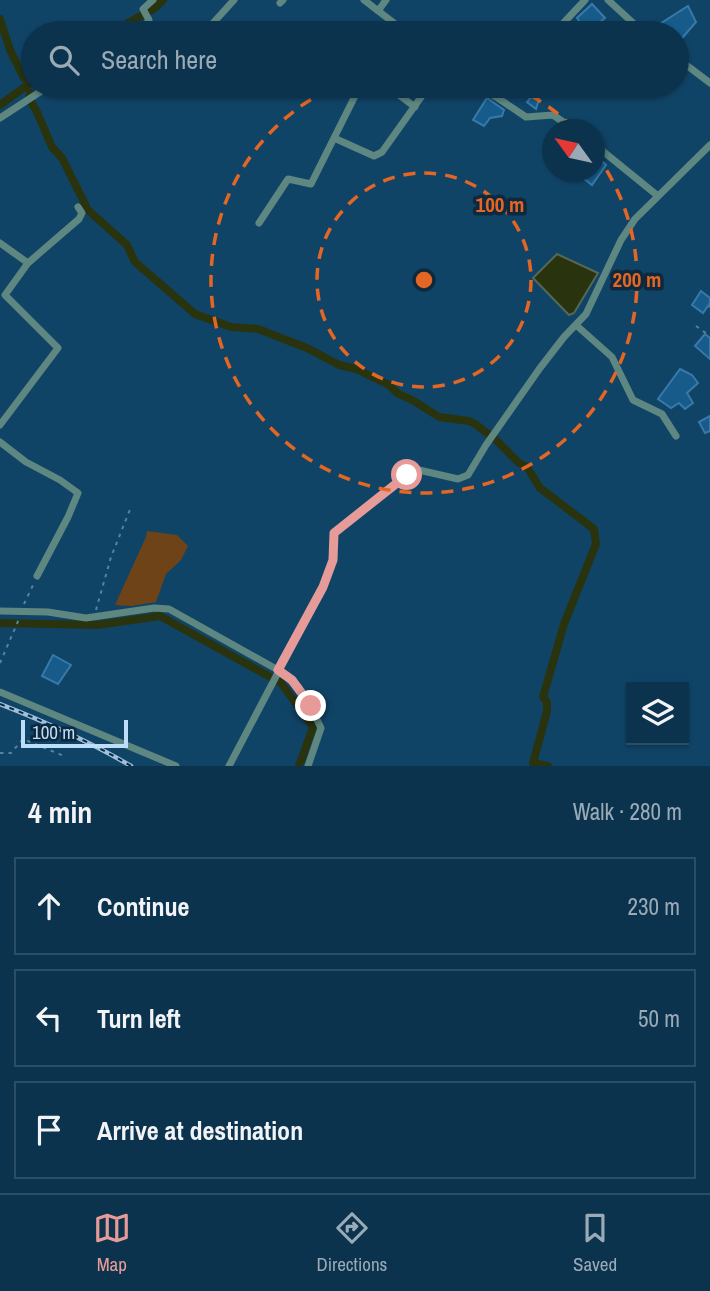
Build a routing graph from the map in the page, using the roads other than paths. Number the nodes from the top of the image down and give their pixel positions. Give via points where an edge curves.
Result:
1 (153, 0) edge
2 (234, 0) edge
3 (364, 0) edge
4 (386, 0) edge
5 (585, 0) edge
6 (608, 0) edge
7 (378, 11) junction
8 (148, 21) edge
9 (215, 21) edge
10 (391, 21) edge
11 (565, 21) edge
12 (631, 21) edge
13 (689, 67) edge
14 (710, 83) edge
15 (30, 98) edge
16 (354, 98) edge
17 (403, 98) edge
18 (421, 98) edge
19 (497, 98) edge
20 (415, 107) junction
21 (0, 118) edge
22 (559, 119) edge
23 (334, 138) junction
24 (709, 148) edge
25 (605, 153) edge
26 (658, 196) junction
27 (78, 207) dead end
28 (259, 223) dead end
29 (0, 243) edge
30 (28, 263) junction
31 (576, 325) junction
32 (0, 425) edge
33 (676, 436) dead end
34 (0, 442) edge
35 (37, 576) road end
36 (0, 611) edge
37 (278, 670) junction
38 (0, 692) edge
39 (176, 766) edge
40 (229, 766) edge
41 (308, 766) edge

1 - 8 street via 144,10
2 - 9 street
3 - 7 street
4 - 7 street
5 - 11 street
6 - 12 street
7 - 10 street
13 - 14 street
15 - 21 street
16 - 23 street
17 - 20 street
18 - 20 street
19 - 22 street via 526,117 553,115
20 - 23 street via 382,152 374,156
23 - 28 street via 311,184 288,179
24 - 26 street
25 - 26 street
26 - 31 street via 621,240 594,300
27 - 30 street via 79,219
29 - 30 street
30 - 32 street via 5,295 58,348
31 - 33 street via 612,357 633,400 662,414
31 - 37 street via 540,368 464,478 413,472 339,527 323,587
34 - 35 street via 78,493
36 - 37 street via 94,618 169,609
37 - 40 street
37 - 41 street via 292,680 321,728
38 - 39 street

